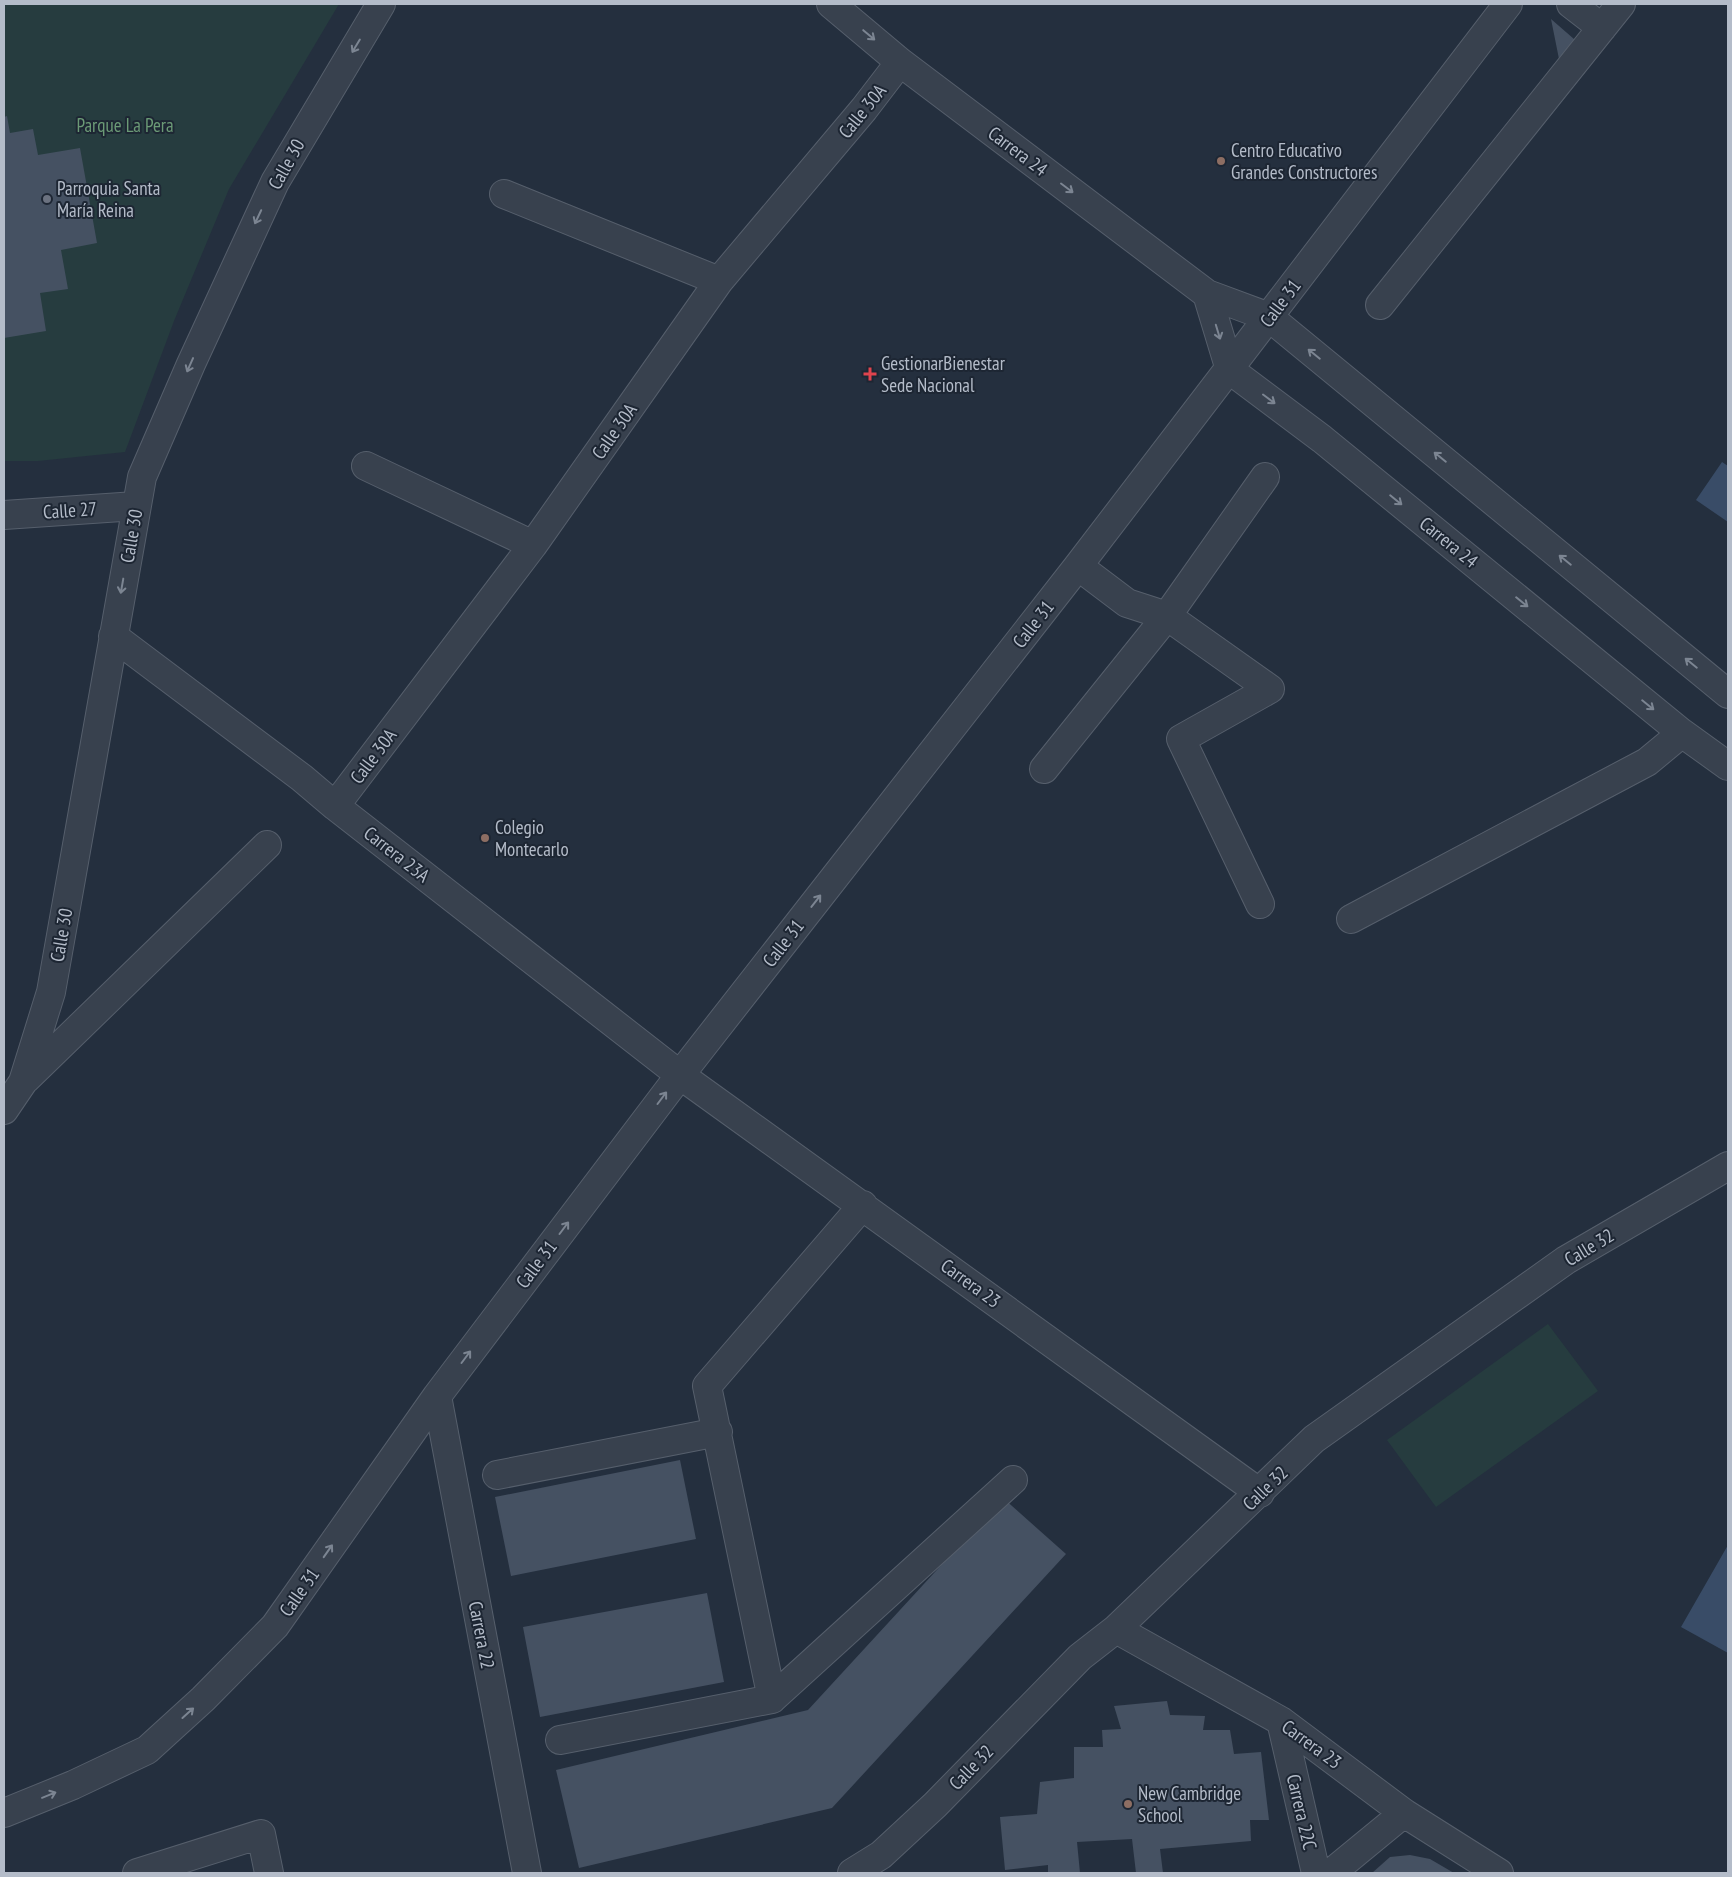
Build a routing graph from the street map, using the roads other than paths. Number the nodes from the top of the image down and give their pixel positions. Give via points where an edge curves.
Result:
1 (381, 4) edge
2 (831, 4) edge
3 (1508, 4) edge
4 (1571, 4) edge
5 (1621, 4) edge
6 (1602, 28) junction
7 (900, 62) junction
8 (504, 194) dead end
9 (719, 281) junction
10 (1207, 294) junction
11 (1380, 305) dead end
12 (1269, 317) junction
13 (1230, 370) junction
14 (366, 466) dead end
15 (1265, 476) dead end
16 (136, 506) junction
17 (4, 515) edge
18 (533, 544) junction
19 (1078, 566) junction
20 (1166, 616) junction
21 (113, 636) junction
22 (1728, 694) edge
23 (1682, 733) junction
24 (1728, 766) edge
25 (1044, 769) dead end
26 (335, 806) junction
27 (267, 845) dead end
28 (1260, 904) dead end
29 (1351, 920) dead end
30 (680, 1075) junction
31 (23, 1082) junction
32 (4, 1110) edge
33 (1728, 1166) edge
34 (863, 1205) junction
35 (437, 1396) junction
36 (718, 1432) junction
37 (497, 1475) dead end
38 (1013, 1480) dead end
39 (1260, 1493) junction
40 (1116, 1629) junction
41 (772, 1698) junction
42 (1281, 1721) junction
43 (560, 1740) dead end
44 (4, 1813) edge
45 (1404, 1813) junction
46 (137, 1873) edge
47 (269, 1873) edge
48 (527, 1873) edge
49 (852, 1873) edge
50 (1316, 1873) edge
51 (1332, 1873) edge
52 (1499, 1873) edge

1 -> 16 street, Calle 30 via 275,182 142,477
2 -> 7 street, Carrera 24
3 - 12 street, Calle 31
4 - 6 street
5 - 6 street
6 - 11 street
7 - 9 street, Calle 30A
7 -> 10 street, Carrera 24
8 - 9 street
9 - 18 street, Calle 30A
10 - 12 street, Carrera 24
10 -> 13 street
12 - 13 street, Calle 31
22 -> 12 street, Carrera 24
13 - 19 street, Calle 31
13 -> 23 street, Carrera 24 via 1322,439
14 - 18 street
15 - 20 street
16 - 17 street, Calle 27
16 -> 21 street, Calle 30
18 - 26 street, Calle 30A
19 - 20 street via 1128,603
30 -> 19 street, Calle 31
20 - 25 street
20 - 28 street via 1270,688 1181,739
21 - 26 street, Carrera 23A
21 - 31 street, Calle 30 via 51,992
23 - 24 street, Carrera 24
23 - 29 street via 1647,762
26 - 30 street, Carrera 23A
27 - 31 street
30 - 34 street, Carrera 23
35 -> 30 street, Calle 31
31 - 32 street, Calle 30
33 - 39 street, Calle 32 via 1566,1260 1314,1439
34 - 36 street via 707,1386
34 - 39 street, Carrera 23
44 -> 35 street, Calle 31 via 147,1750 203,1699 275,1626
35 - 48 street, Carrera 22
36 - 37 street
36 - 41 street
38 - 41 street
39 - 40 street, Calle 32
40 - 42 street, Carrera 23
40 - 49 street, Calle 32 via 1080,1657 935,1805 881,1855
41 - 43 street
42 - 45 street, Carrera 23
42 - 50 street, Carrera 22C
45 - 51 street, Carrera 22C
45 - 52 street, Carrera 23
46 - 47 street via 261,1834

